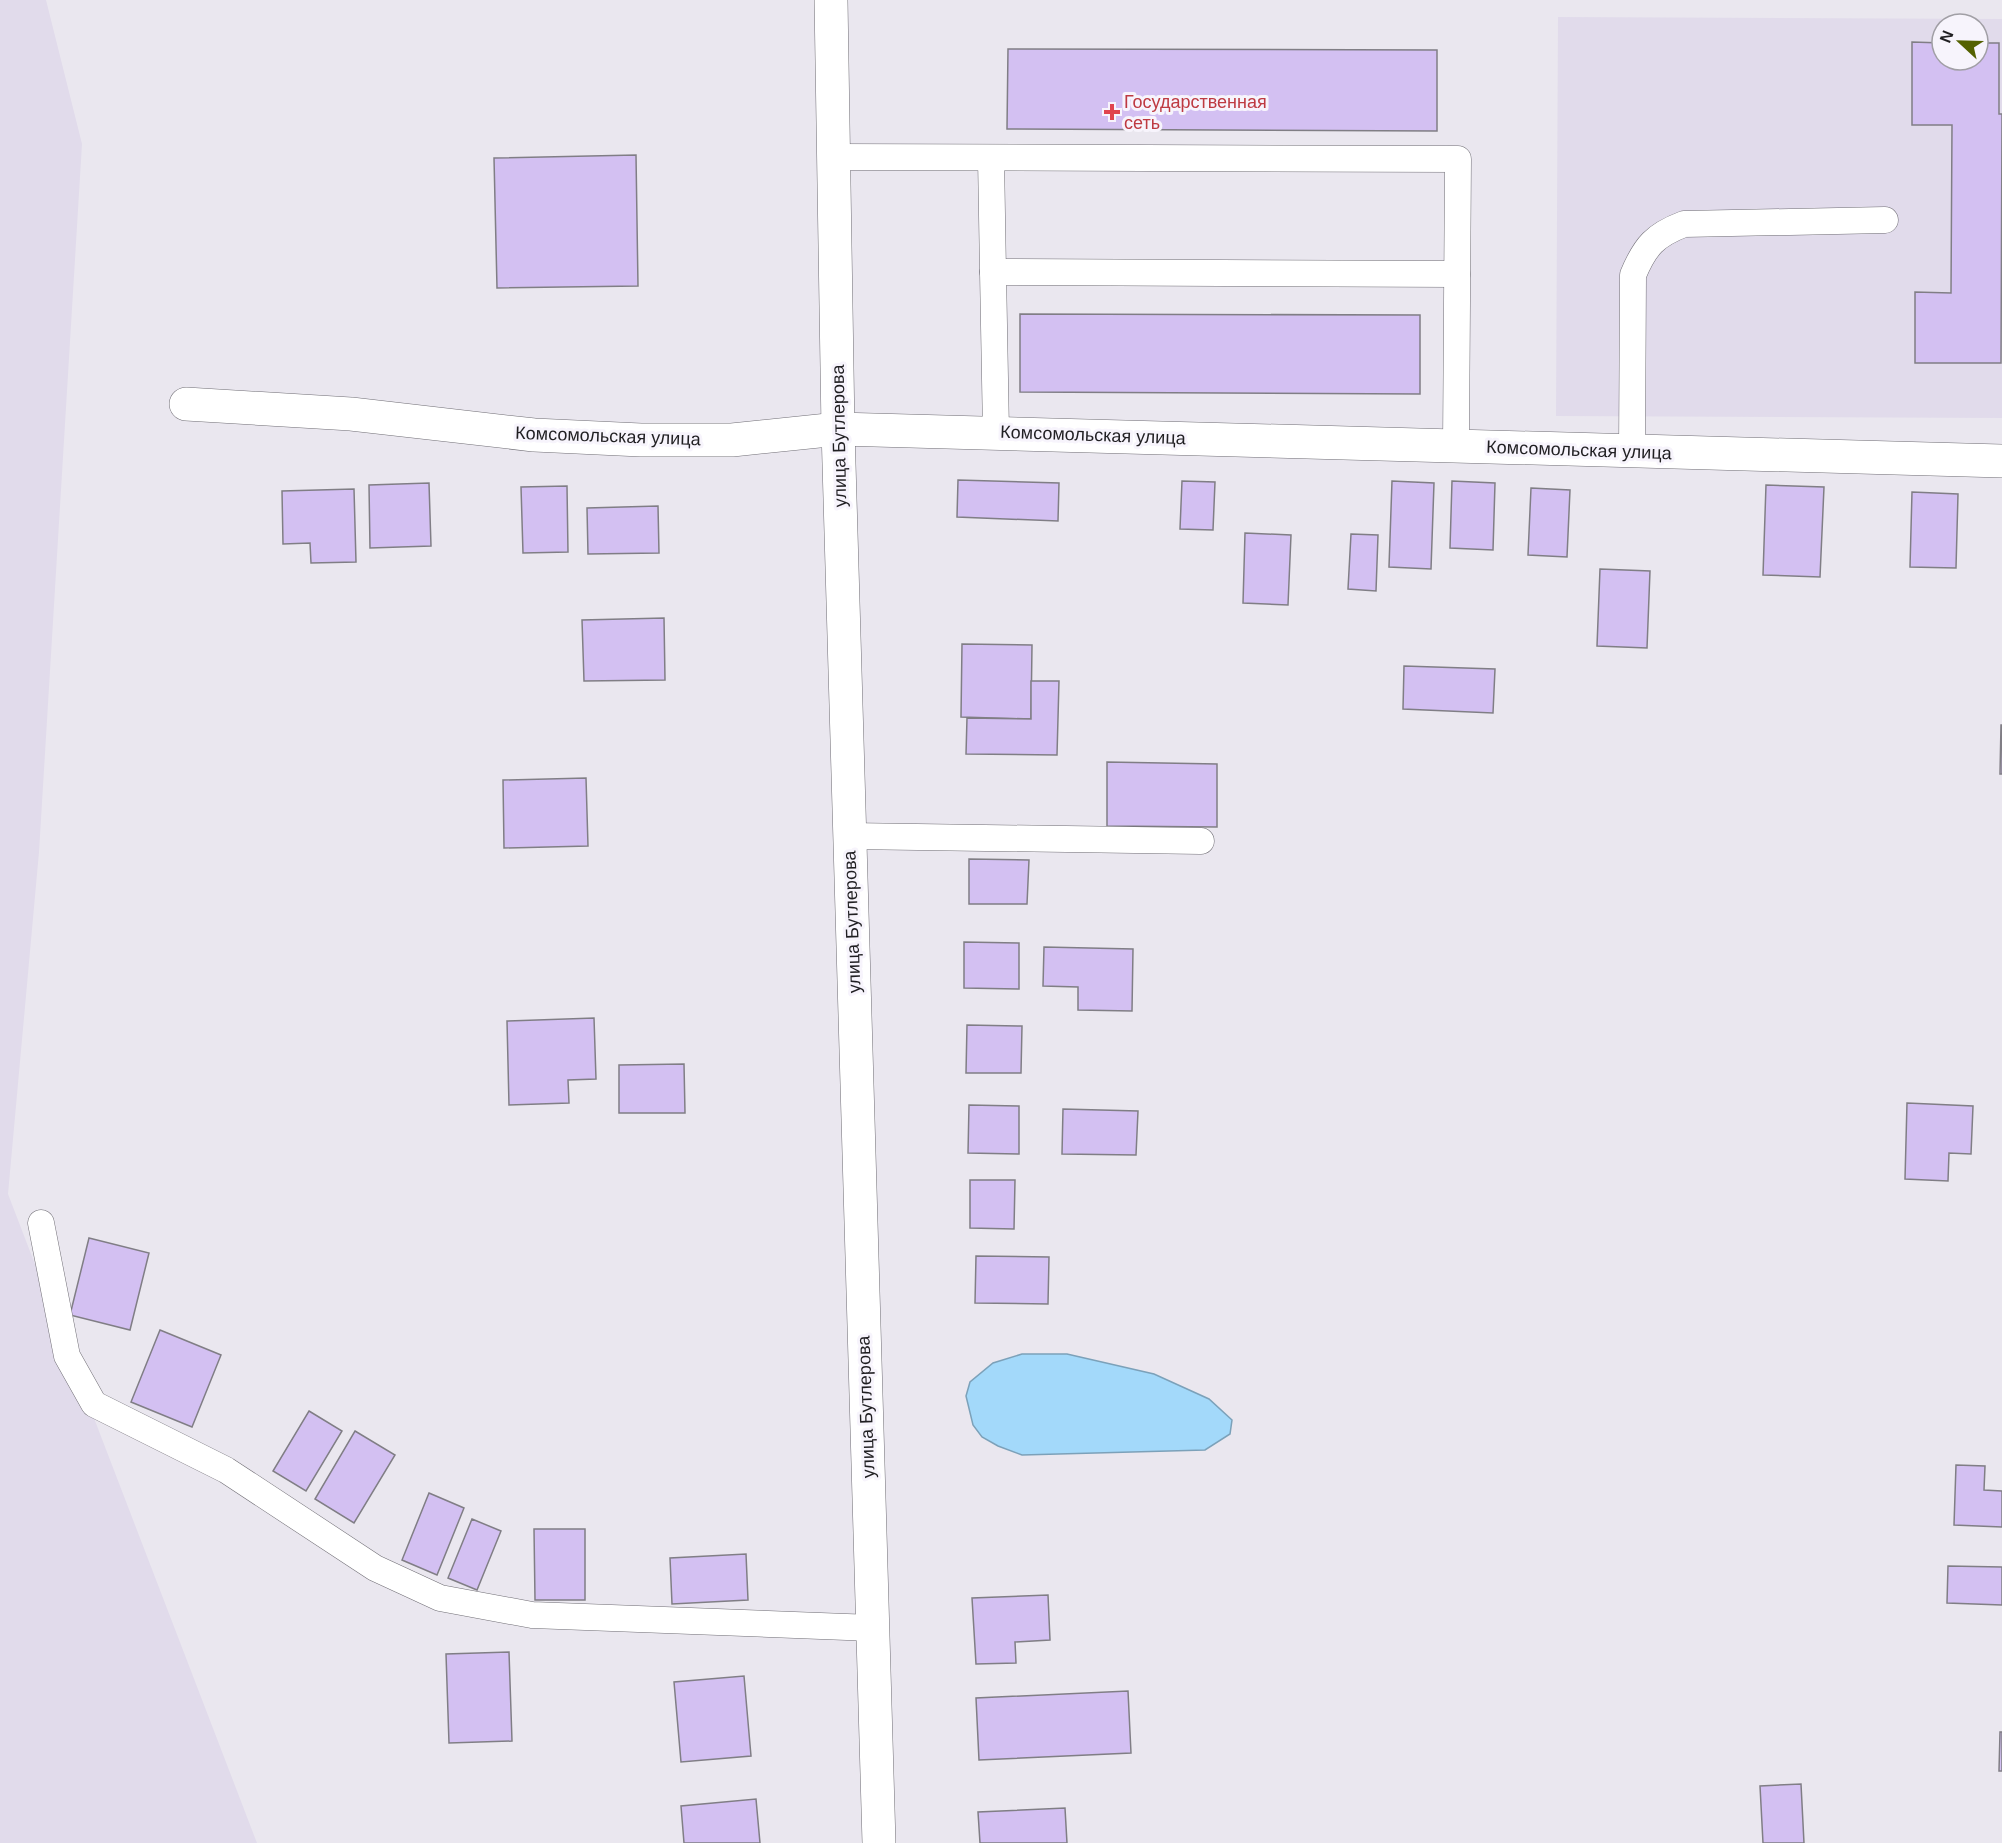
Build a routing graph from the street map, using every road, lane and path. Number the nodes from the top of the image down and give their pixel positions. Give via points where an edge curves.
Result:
1 (831, 0) edge
2 (833, 157) junction
3 (991, 158) junction
4 (1886, 220) dead end
5 (993, 272) junction
6 (1457, 274) junction
7 (186, 404) dead end
8 (838, 429) junction
9 (996, 432) junction
10 (1456, 446) junction
11 (1632, 451) junction
12 (2002, 461) edge
13 (850, 836) junction
14 (1201, 841) dead end
15 (41, 1223) dead end
16 (873, 1628) junction
17 (879, 1843) edge

1 - 2 street, улица Бутлерова
2 - 3 lane
2 - 8 street, улица Бутлерова
3 - 5 lane
3 - 6 lane via 1458,159
4 - 11 lane via 1684,224 1664,232 1643,252 1633,275
5 - 6 lane
5 - 9 lane
6 - 10 lane
7 - 8 street, Комсомольская улица via 351,414 534,435 641,440 732,440
8 - 9 street, Комсомольская улица
8 - 13 street, улица Бутлерова
9 - 10 street, Комсомольская улица
10 - 11 street, Комсомольская улица
11 - 12 street, Комсомольская улица
13 - 14 lane
13 - 16 street, улица Бутлерова
15 - 16 lane via 67,1356 93,1404 226,1470 375,1568 440,1598 532,1615
16 - 17 street, улица Бутлерова

